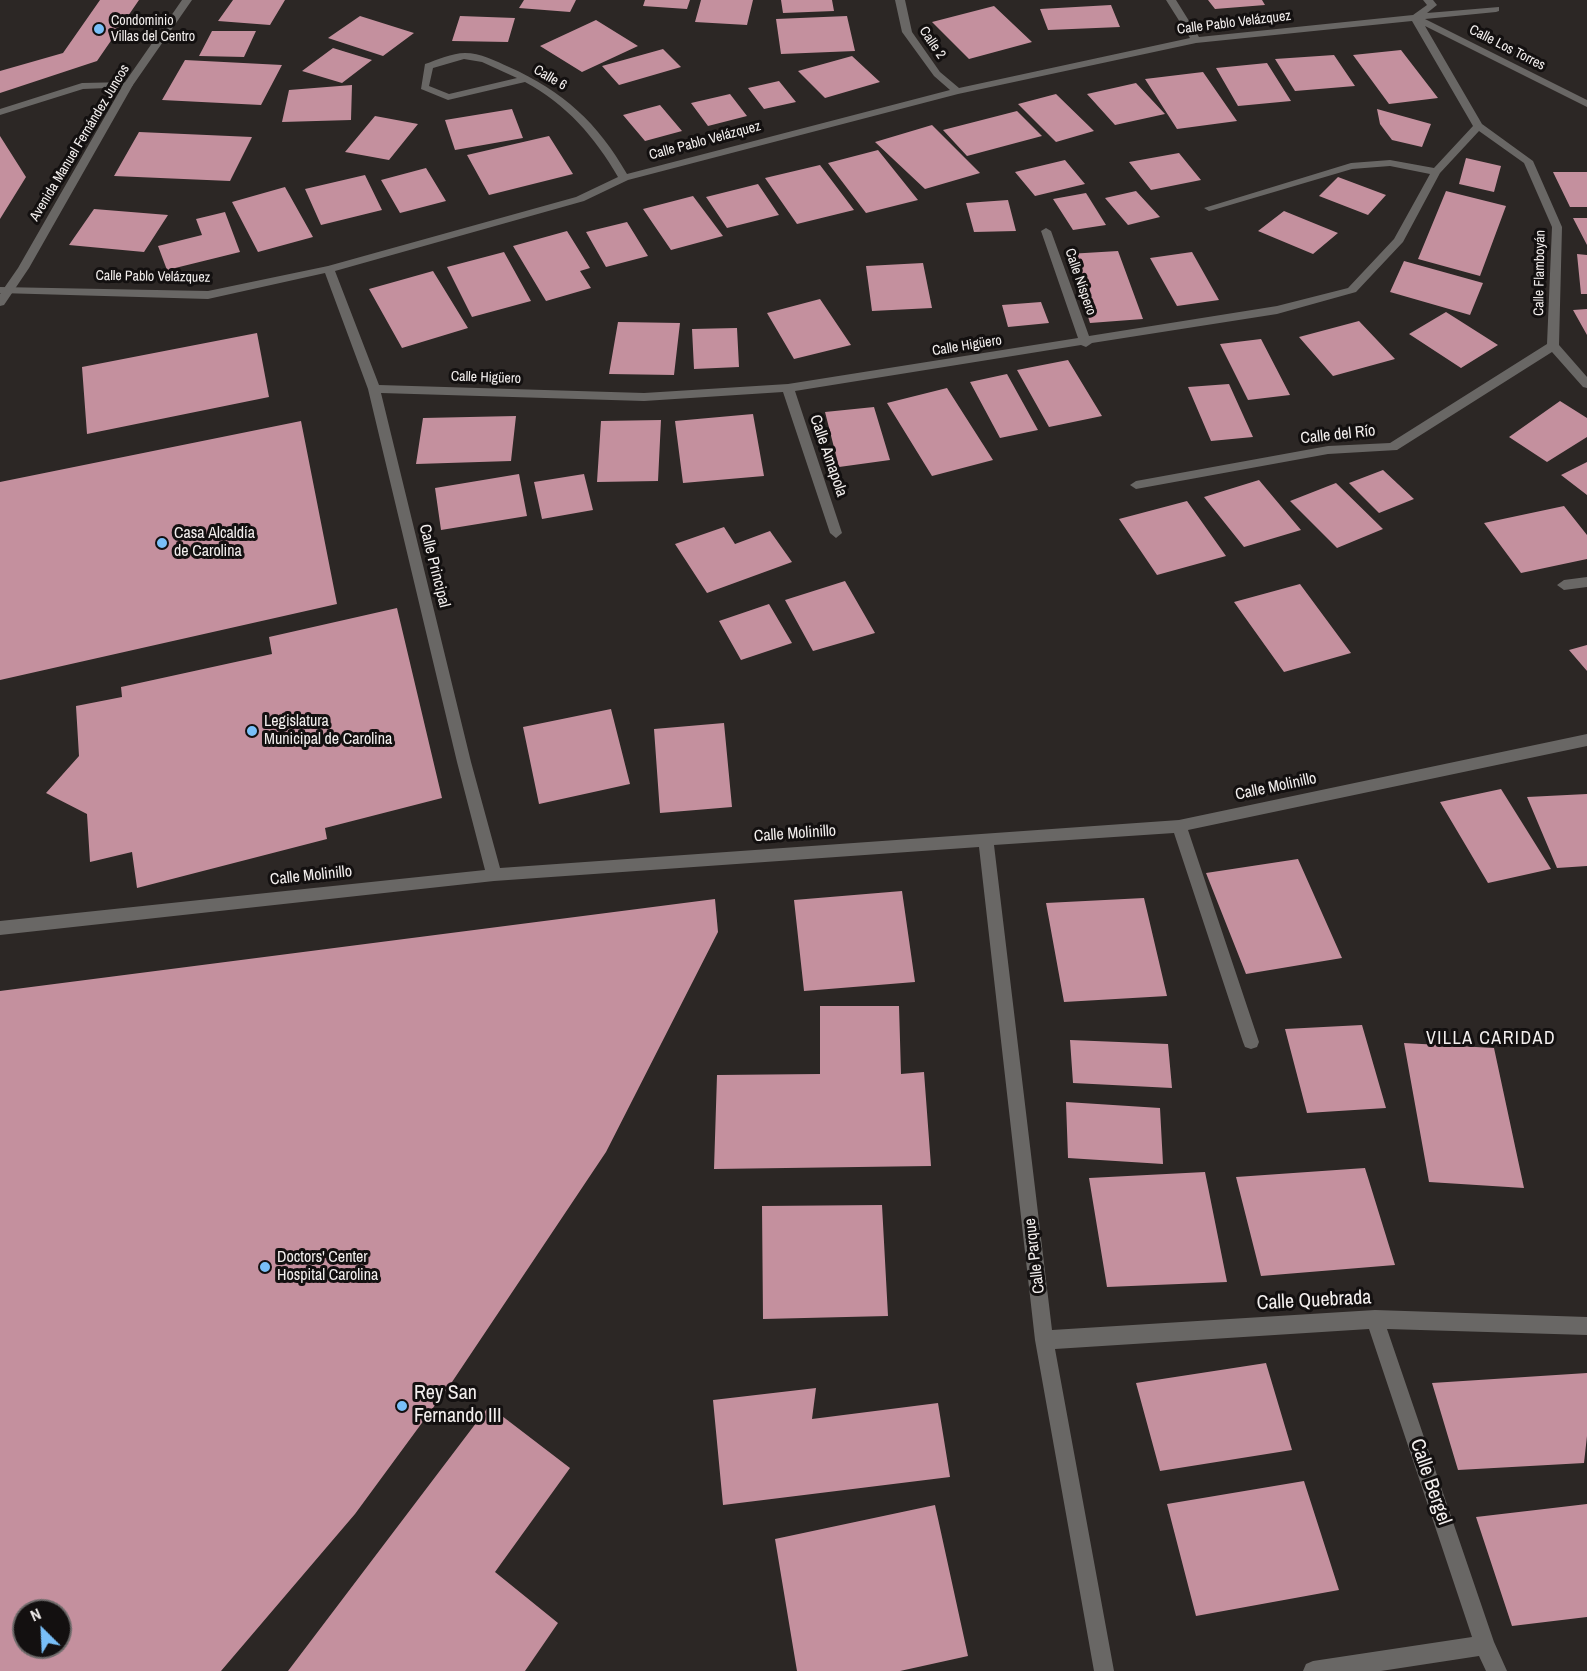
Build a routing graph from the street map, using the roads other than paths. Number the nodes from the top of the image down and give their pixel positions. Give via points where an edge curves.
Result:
1 (187, 0) edge
2 (900, 0) edge
3 (1171, 0) edge
4 (1428, 0) edge
5 (1496, 9) dead end
6 (1415, 18) junction
7 (1197, 40) junction
8 (525, 79) junction
9 (128, 85) junction
10 (957, 91) junction
11 (1587, 104) edge
12 (0, 112) edge
13 (1478, 126) junction
14 (1436, 172) junction
15 (624, 178) junction
16 (1209, 208) dead end
17 (1046, 231) dead end
18 (329, 269) junction
19 (4, 290) edge
20 (0, 302) edge
21 (1086, 343) junction
22 (1553, 346) junction
23 (1587, 384) edge
24 (788, 388) junction
25 (374, 389) junction
26 (1137, 485) dead end
27 (836, 533) dead end
28 (1587, 582) edge
29 (1564, 585) dead end
30 (1587, 740) edge
31 (1179, 826) junction
32 (986, 838) junction
33 (494, 875) junction
34 (0, 928) edge
35 (1251, 1042) dead end
36 (1375, 1319) junction
37 (1587, 1326) edge
38 (1044, 1340) junction
39 (1485, 1645) junction
40 (1104, 1671) edge
41 (1312, 1671) edge
42 (1497, 1671) edge

1 - 9 street, Avenida Manuel Fernández Juncos
2 - 10 street, Calle 2 via 907,32 937,74
3 - 7 street
4 - 6 street via 1432,5
5 - 6 street, Calle Pablo Velázquez
6 - 7 street, Calle Pablo Velázquez
6 - 11 street, Calle Los Torres
6 - 13 street, Calle Flamboyán
7 - 10 street, Calle Pablo Velázquez
8 - 8 street, Calle 6 via 499,64 466,56 428,66 424,87 448,97
8 - 15 street, Calle 6 via 563,100 611,154
9 - 12 street via 82,86
9 - 19 street, Avenida Manuel Fernández Juncos
10 - 15 street, Calle Pablo Velázquez
13 - 14 street, Calle Higüero
13 - 22 street, Calle Flamboyán via 1528,161 1557,227
14 - 16 street via 1390,163 1351,166
14 - 21 street, Calle Higüero via 1399,240 1352,290 1277,310
15 - 18 street, Calle Pablo Velázquez via 580,199
17 - 21 street, Calle Níspero
18 - 19 street, Calle Pablo Velázquez via 208,295
18 - 25 street, Calle Principal
19 - 20 street, Avenida Manuel Fernández Juncos
21 - 24 street, Calle Higüero
22 - 23 street
22 - 26 street, Calle del Río via 1394,447 1328,450
24 - 25 street, Calle Higüero via 644,397
24 - 27 street, Calle Amapola
25 - 33 street, Calle Principal
28 - 29 street
30 - 31 street, Calle Molinillo
31 - 32 street, Calle Molinillo
31 - 35 street
32 - 33 street, Calle Molinillo
32 - 38 street, Calle Parque
33 - 34 street, Calle Molinillo
36 - 37 street, Calle Quebrada
36 - 38 street, Calle Quebrada
36 - 39 street, Calle Bergel
38 - 40 street, Calle Parque
39 - 41 street
39 - 42 street, Calle Bergel

